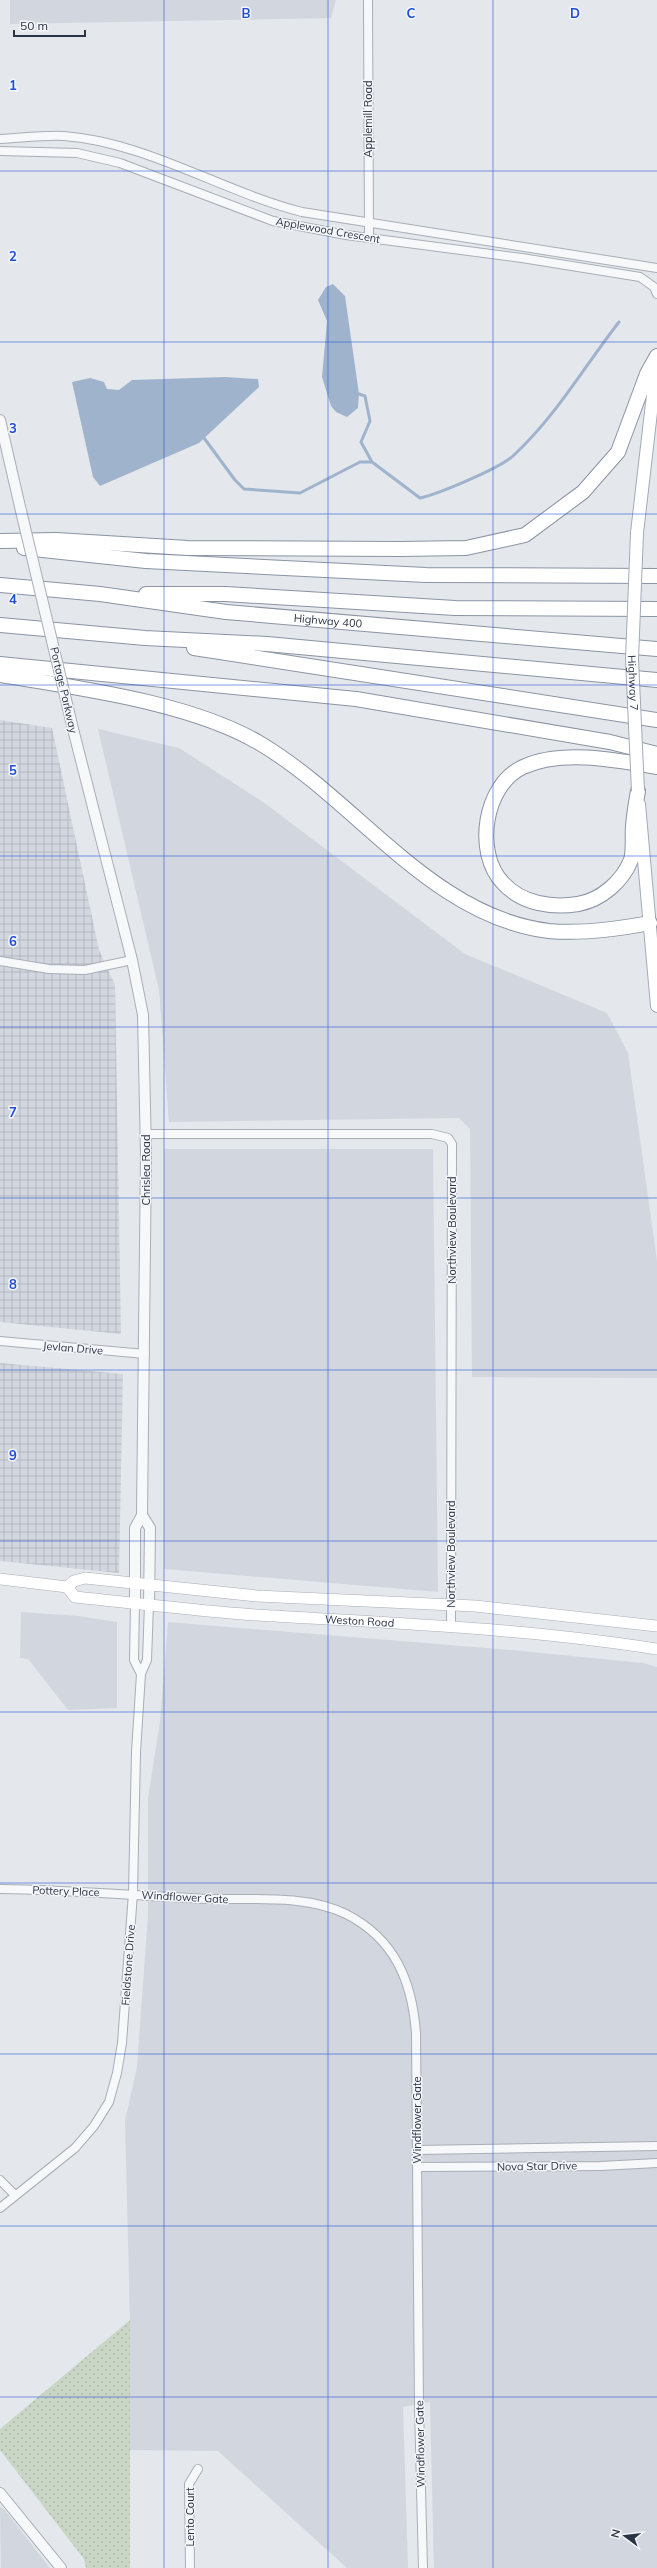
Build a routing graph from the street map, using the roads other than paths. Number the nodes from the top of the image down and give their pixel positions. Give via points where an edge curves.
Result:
1 (368, 0) edge
2 (0, 139) edge
3 (0, 152) edge
4 (369, 224) junction
5 (369, 238) junction
6 (657, 268) edge
7 (657, 294) edge
8 (657, 356) edge
9 (657, 360) edge
10 (0, 420) edge
11 (0, 541) edge
12 (0, 546) edge
13 (657, 568) edge
14 (657, 576) edge
15 (639, 577) junction
16 (0, 584) edge
17 (100, 594) junction
18 (657, 609) edge
19 (0, 625) edge
20 (145, 638) junction
21 (657, 649) edge
22 (0, 664) edge
23 (0, 675) edge
24 (657, 680) edge
25 (657, 720) edge
26 (657, 754) edge
27 (657, 767) edge
28 (638, 790) junction
29 (653, 923) edge
30 (132, 960) junction
31 (0, 961) edge
32 (657, 1006) edge
33 (146, 1134) junction
34 (0, 1341) edge
35 (145, 1354) junction
36 (142, 1515) junction
37 (0, 1579) edge
38 (135, 1582) junction
39 (149, 1584) junction
40 (66, 1587) junction
41 (135, 1603) junction
42 (149, 1604) junction
43 (452, 1605) junction
44 (452, 1626) junction
45 (657, 1626) edge
46 (657, 1649) edge
47 (141, 1674) junction
48 (0, 1889) edge
49 (133, 1894) junction
50 (657, 2146) edge
51 (417, 2150) junction
52 (657, 2163) edge
53 (417, 2167) junction
54 (0, 2180) edge
55 (15, 2195) junction
56 (0, 2208) edge
57 (198, 2469) dead end
58 (0, 2493) edge
59 (60, 2568) edge
60 (190, 2568) edge
61 (423, 2568) edge

1 - 4 street, Applemill Road
2 - 4 street, Applewood Crescent via 64,136 120,147 270,204
3 - 5 street, Applewood Crescent via 77,153 120,162 273,221
4 - 5 street, Applemill Road
4 - 6 street, Applewood Crescent
5 - 7 street, Applewood Crescent via 640,277 654,287
8 - 11 highway via 647,374 618,452 583,492 525,535 466,548 399,549 188,548 56,540
9 - 28 main road, Highway 7, bridge via 637,533 632,658
10 - 30 street, Portage Parkway, bridge via 73,729
12 - 15 highway via 146,561 411,574
13 - 15 highway
14 - 15 highway
16 - 17 highway, Highway 400
17 - 18 highway via 225,594 455,608
17 - 21 highway, Highway 400 via 226,612
19 - 20 highway
20 - 24 highway via 267,644
20 - 25 highway via 266,660
22 - 26 highway via 356,699 602,740
23 - 29 highway via 185,712 261,744 313,782 424,875 467,904 507,921 555,931
27 - 28 highway via 615,760 554,758 522,767 506,780 496,793 487,820 488,850 494,869 503,883 528,901 560,907 590,902 614,886 631,859
28 - 29 main road, Highway 7
29 - 32 main road, Highway 7
30 - 31 street via 85,970
30 - 33 street, Chrislea Road via 143,1015
33 - 35 street, Chrislea Road
33 - 43 street, Northview Boulevard via 432,1134 448,1138 452,1144
34 - 35 street, Jevlan Drive
35 - 36 street, Chrislea Road
36 - 38 street, Chrislea Road via 135,1528
36 - 39 street, Chrislea Road via 150,1528
37 - 40 main road, Weston Road
38 - 39 main road, Weston Road
38 - 40 main road, Weston Road via 85,1578
38 - 41 street, Fieldstone Drive
39 - 42 street, Fieldstone Drive
39 - 43 main road, Weston Road via 257,1596
40 - 41 main road, Weston Road via 76,1597
41 - 42 main road, Weston Road
41 - 47 street, Fieldstone Drive via 134,1660
42 - 44 main road, Weston Road via 255,1614
42 - 47 street, Fieldstone Drive via 147,1660
43 - 44 street, Northview Boulevard
43 - 45 main road, Weston Road
44 - 46 main road, Weston Road
47 - 49 street, Fieldstone Drive via 136,1752
48 - 49 street, Pottery Place
49 - 51 street, Windflower Gate via 315,1904 346,1915 376,1936 392,1952 403,1971 414,2008
49 - 55 street, Fieldstone Drive via 122,2043 109,2102 94,2126 75,2148
50 - 51 street, Nova Star Drive
51 - 53 street, Windflower Gate
52 - 53 street, Nova Star Drive via 601,2166
53 - 61 street, Windflower Gate
54 - 55 street
55 - 56 street, Fieldstone Drive
57 - 60 street, Lento Court via 189,2484
58 - 59 street

